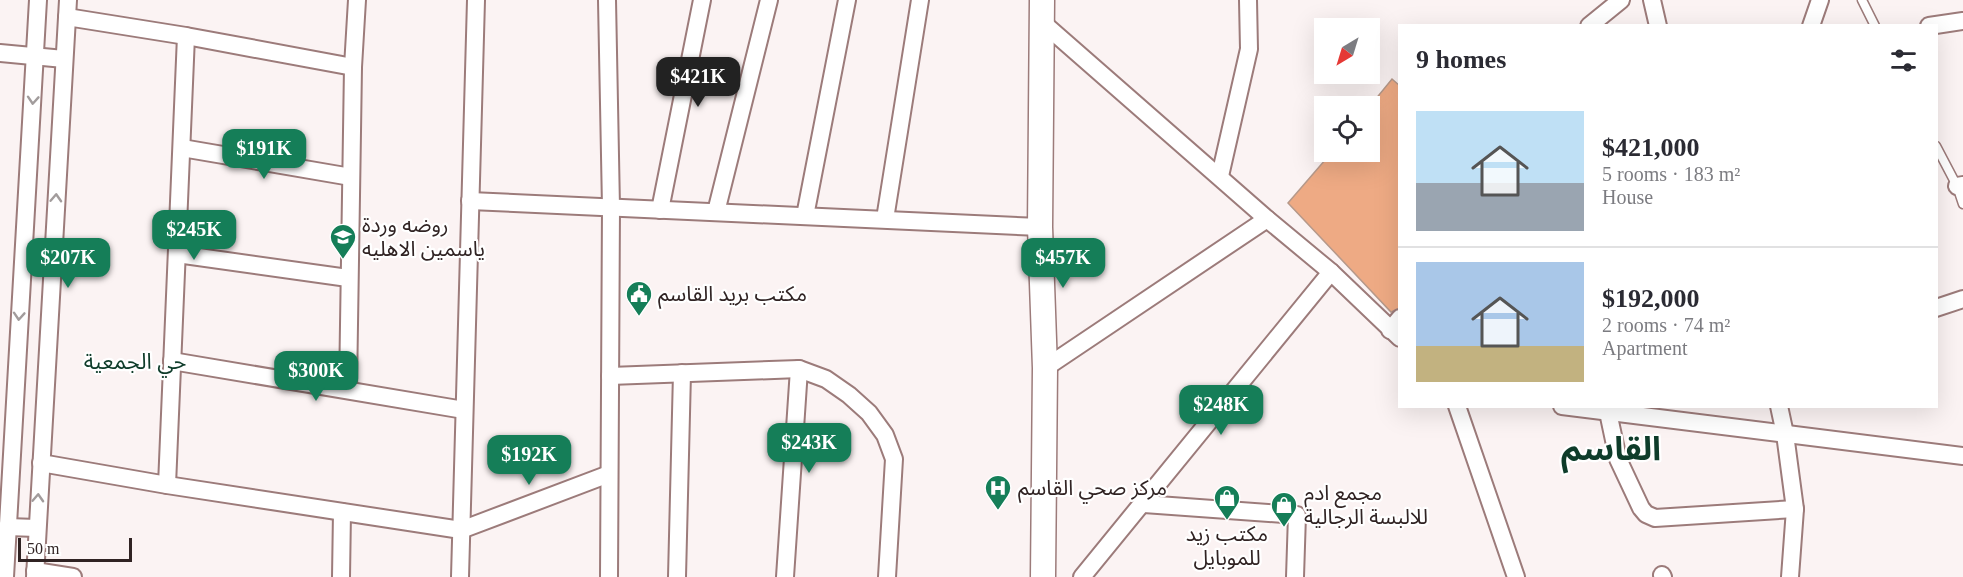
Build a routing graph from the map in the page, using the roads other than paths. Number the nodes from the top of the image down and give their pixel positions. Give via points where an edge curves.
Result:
1 (38, 0) edge
2 (357, 0) edge
3 (476, 0) edge
4 (607, 0) edge
5 (702, 0) edge
6 (769, 0) edge
7 (846, 0) edge
8 (920, 0) edge
9 (1248, 0) edge
10 (1621, 0) edge
11 (1652, 0) edge
12 (1820, 0) edge
13 (1862, 0) edge
14 (67, 8) edge
15 (1042, 11) edge
16 (1963, 21) edge
17 (1591, 24) edge
18 (1658, 24) edge
19 (1812, 24) edge
20 (1874, 24) edge
21 (1938, 25) edge
22 (186, 36) junction
23 (0, 53) edge
24 (36, 57) junction
25 (64, 59) junction
26 (353, 67) junction
27 (182, 148) junction
28 (1938, 149) edge
29 (1220, 176) junction
30 (351, 177) junction
31 (1960, 185) edge
32 (470, 201) junction
33 (1963, 204) edge
34 (611, 207) junction
35 (660, 210) junction
36 (716, 212) junction
37 (805, 216) junction
38 (885, 219) junction
39 (1267, 219) junction
40 (1040, 227) junction
41 (177, 254) junction
42 (1331, 272) junction
43 (348, 278) junction
44 (1963, 299) edge
45 (1938, 307) edge
46 (1396, 329) edge
47 (172, 361) junction
48 (1045, 368) junction
49 (799, 369) junction
50 (682, 374) junction
51 (610, 376) junction
52 (348, 389) junction
53 (1458, 408) edge
54 (1577, 408) edge
55 (1779, 408) edge
56 (464, 410) junction
57 (1608, 412) junction
58 (1785, 434) junction
59 (1963, 456) edge
60 (41, 463) junction
61 (609, 474) junction
62 (167, 485) junction
63 (4, 493) edge
64 (1144, 504) junction
65 (1795, 509) junction
66 (342, 512) junction
67 (7, 527) junction
68 (37, 528) junction
69 (461, 530) junction
70 (35, 574) edge
71 (5, 577) edge
72 (73, 577) edge
73 (340, 577) edge
74 (460, 577) edge
75 (609, 577) edge
76 (678, 577) edge
77 (785, 577) edge
78 (887, 577) edge
79 (1043, 577) edge
80 (1082, 577) edge
81 (1295, 577) edge
82 (1516, 577) edge
83 (1790, 577) edge

1 - 24 street
2 - 26 street
3 - 32 street
4 - 34 street
5 - 35 street
6 - 36 street
7 - 37 street
8 - 38 street
9 - 29 street via 1249,49
10 - 17 street
11 - 18 street
12 - 19 street
13 - 20 lane
14 - 22 street
14 - 25 street
15 - 29 street
15 - 40 street
16 - 21 street
22 - 26 street
22 - 27 street
23 - 24 street
24 - 25 street
24 -> 63 street
60 -> 25 street
26 - 30 street
27 - 30 street
27 - 41 street
28 - 31 lane
29 - 39 street
30 - 43 street
31 - 33 lane
32 - 34 street
32 - 56 street
34 - 35 street
34 - 51 street
35 - 36 street
36 - 37 street
37 - 38 street
38 - 40 street
39 - 42 street
39 - 48 street
40 - 48 street
41 - 43 street
41 - 47 street
42 - 46 street
42 - 64 street
43 - 52 street
44 - 45 street
47 - 52 street
47 - 62 street
48 - 79 street
49 - 50 street
49 - 77 street
49 - 78 street via 826,379 849,395 885,435 894,459
50 - 51 street
50 - 76 street
51 - 61 street
52 - 56 street
53 - 82 street
54 - 57 street
55 - 58 street
56 - 69 street
57 - 58 street
57 - 65 street via 1618,459 1646,514 1655,518
58 - 59 street
58 - 65 street
60 - 62 street
68 -> 60 street
61 - 69 street
61 - 75 street
62 - 66 street
63 - 67 street
64 - 80 street
64 - 81 street via 1297,515
65 - 83 street
66 - 69 street
66 - 73 street
67 - 68 street
67 - 71 street
68 - 70 street
69 - 74 street
70 - 72 street

